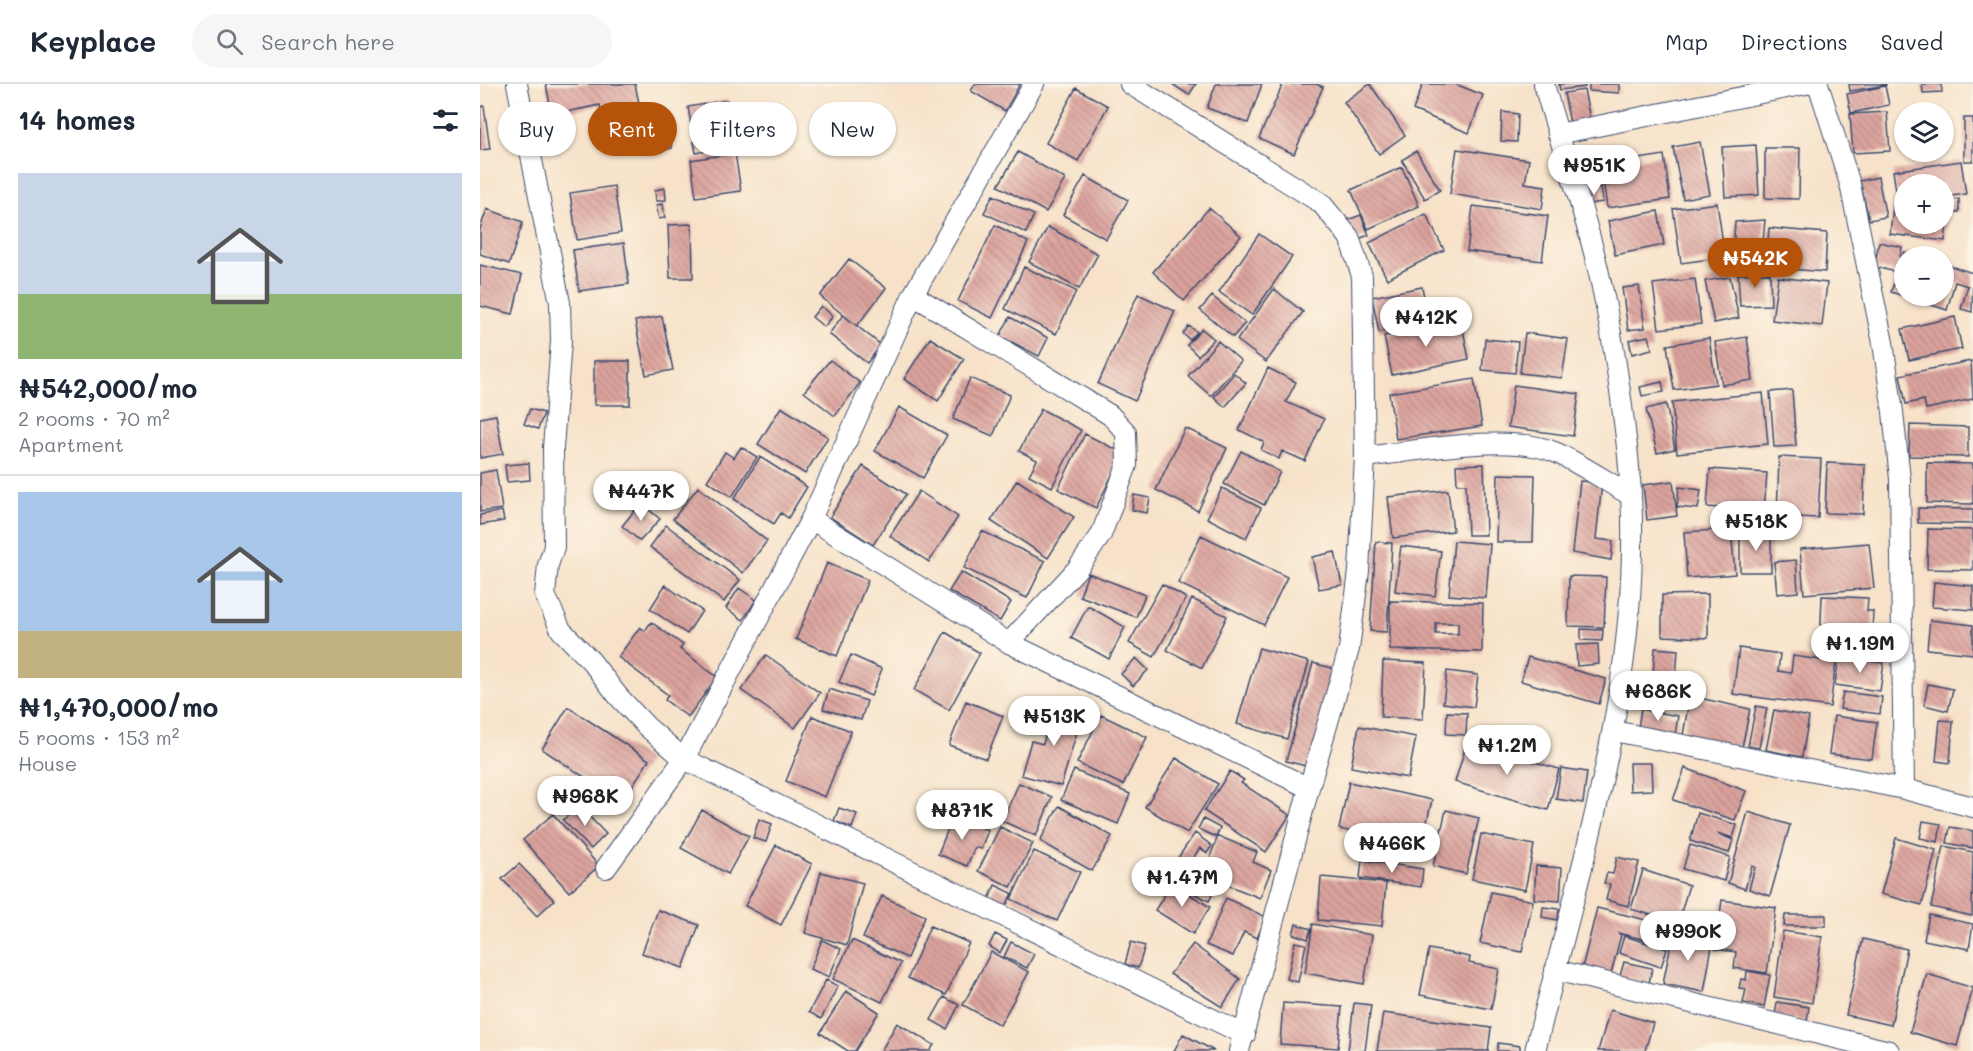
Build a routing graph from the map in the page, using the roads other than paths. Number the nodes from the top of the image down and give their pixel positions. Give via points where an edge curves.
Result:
1 (517, 84) edge
2 (1034, 84) edge
3 (1131, 84) edge
4 (1544, 84) edge
5 (1806, 84) edge
6 (1818, 84) edge
7 (1557, 134) junction
8 (913, 296) junction
9 (1365, 457) junction
10 (1630, 495) junction
11 (811, 519) junction
12 (1009, 643) junction
13 (1614, 731) junction
14 (684, 759) junction
15 (1309, 788) junction
16 (1904, 789) junction
17 (1973, 807) edge
18 (606, 868) dead end
19 (1554, 970) junction
20 (1242, 1043) edge
21 (1535, 1051) edge
22 (1889, 1051) edge

1 - 14 street via 560,303 553,448 554,547 545,595 561,630 639,719
2 - 8 street
3 - 9 street via 1321,203 1349,237 1362,276
4 - 7 street
5 - 7 street
6 - 16 street via 1850,184 1893,412 1900,479
7 - 10 street via 1597,263 1612,337 1629,458
8 - 11 street
8 - 12 street via 1110,415 1126,432 1127,465 1101,535 1078,568
9 - 10 street via 1518,444 1556,452
9 - 15 street via 1359,571 1349,649
10 - 13 street via 1628,622
11 - 12 street
11 - 14 street
12 - 15 street
13 - 16 street
13 - 19 street
14 - 18 street
14 - 20 street
15 - 20 street
16 - 17 street
19 - 21 street
19 - 22 street

